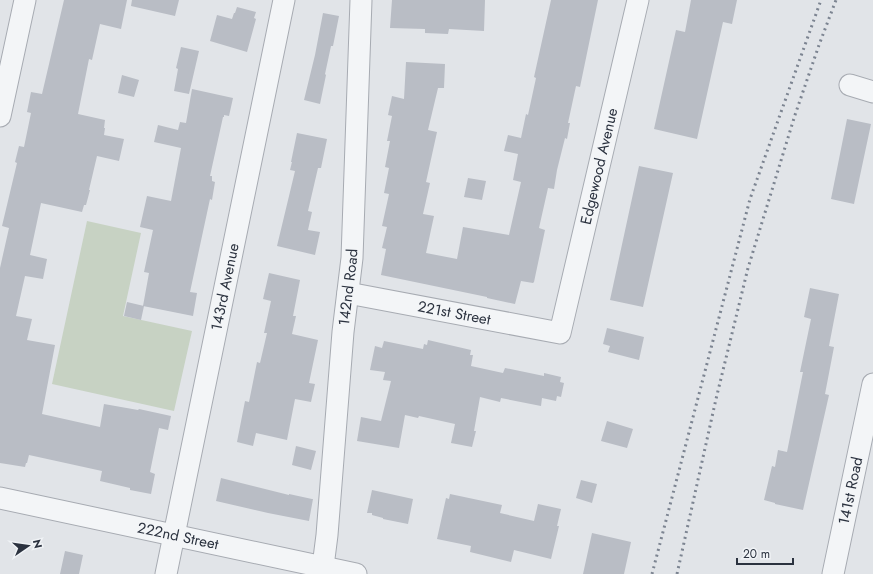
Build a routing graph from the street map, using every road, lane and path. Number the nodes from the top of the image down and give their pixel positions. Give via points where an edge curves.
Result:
1 (25, 0) edge
2 (284, 0) edge
3 (361, 0) edge
4 (638, 0) edge
5 (850, 85) dead end
6 (873, 92) edge
7 (0, 116) edge
8 (348, 293) junction
9 (560, 333) joint
10 (873, 384) edge
11 (0, 498) edge
12 (174, 535) junction
13 (322, 571) edge
14 (166, 574) edge
15 (356, 574) edge
16 (833, 574) edge

1 - 7 street
2 - 12 street, 143rd Avenue
3 - 8 street, 142nd Road via 352,258
4 - 9 street, Edgewood Avenue
5 - 6 street
8 - 9 street, 221st Street
8 - 13 street, 142nd Road
10 - 16 street, 141st Road
11 - 12 street, 222nd Street
12 - 13 street, 222nd Street
12 - 14 street, 143rd Avenue
13 - 15 street, 222nd Street

